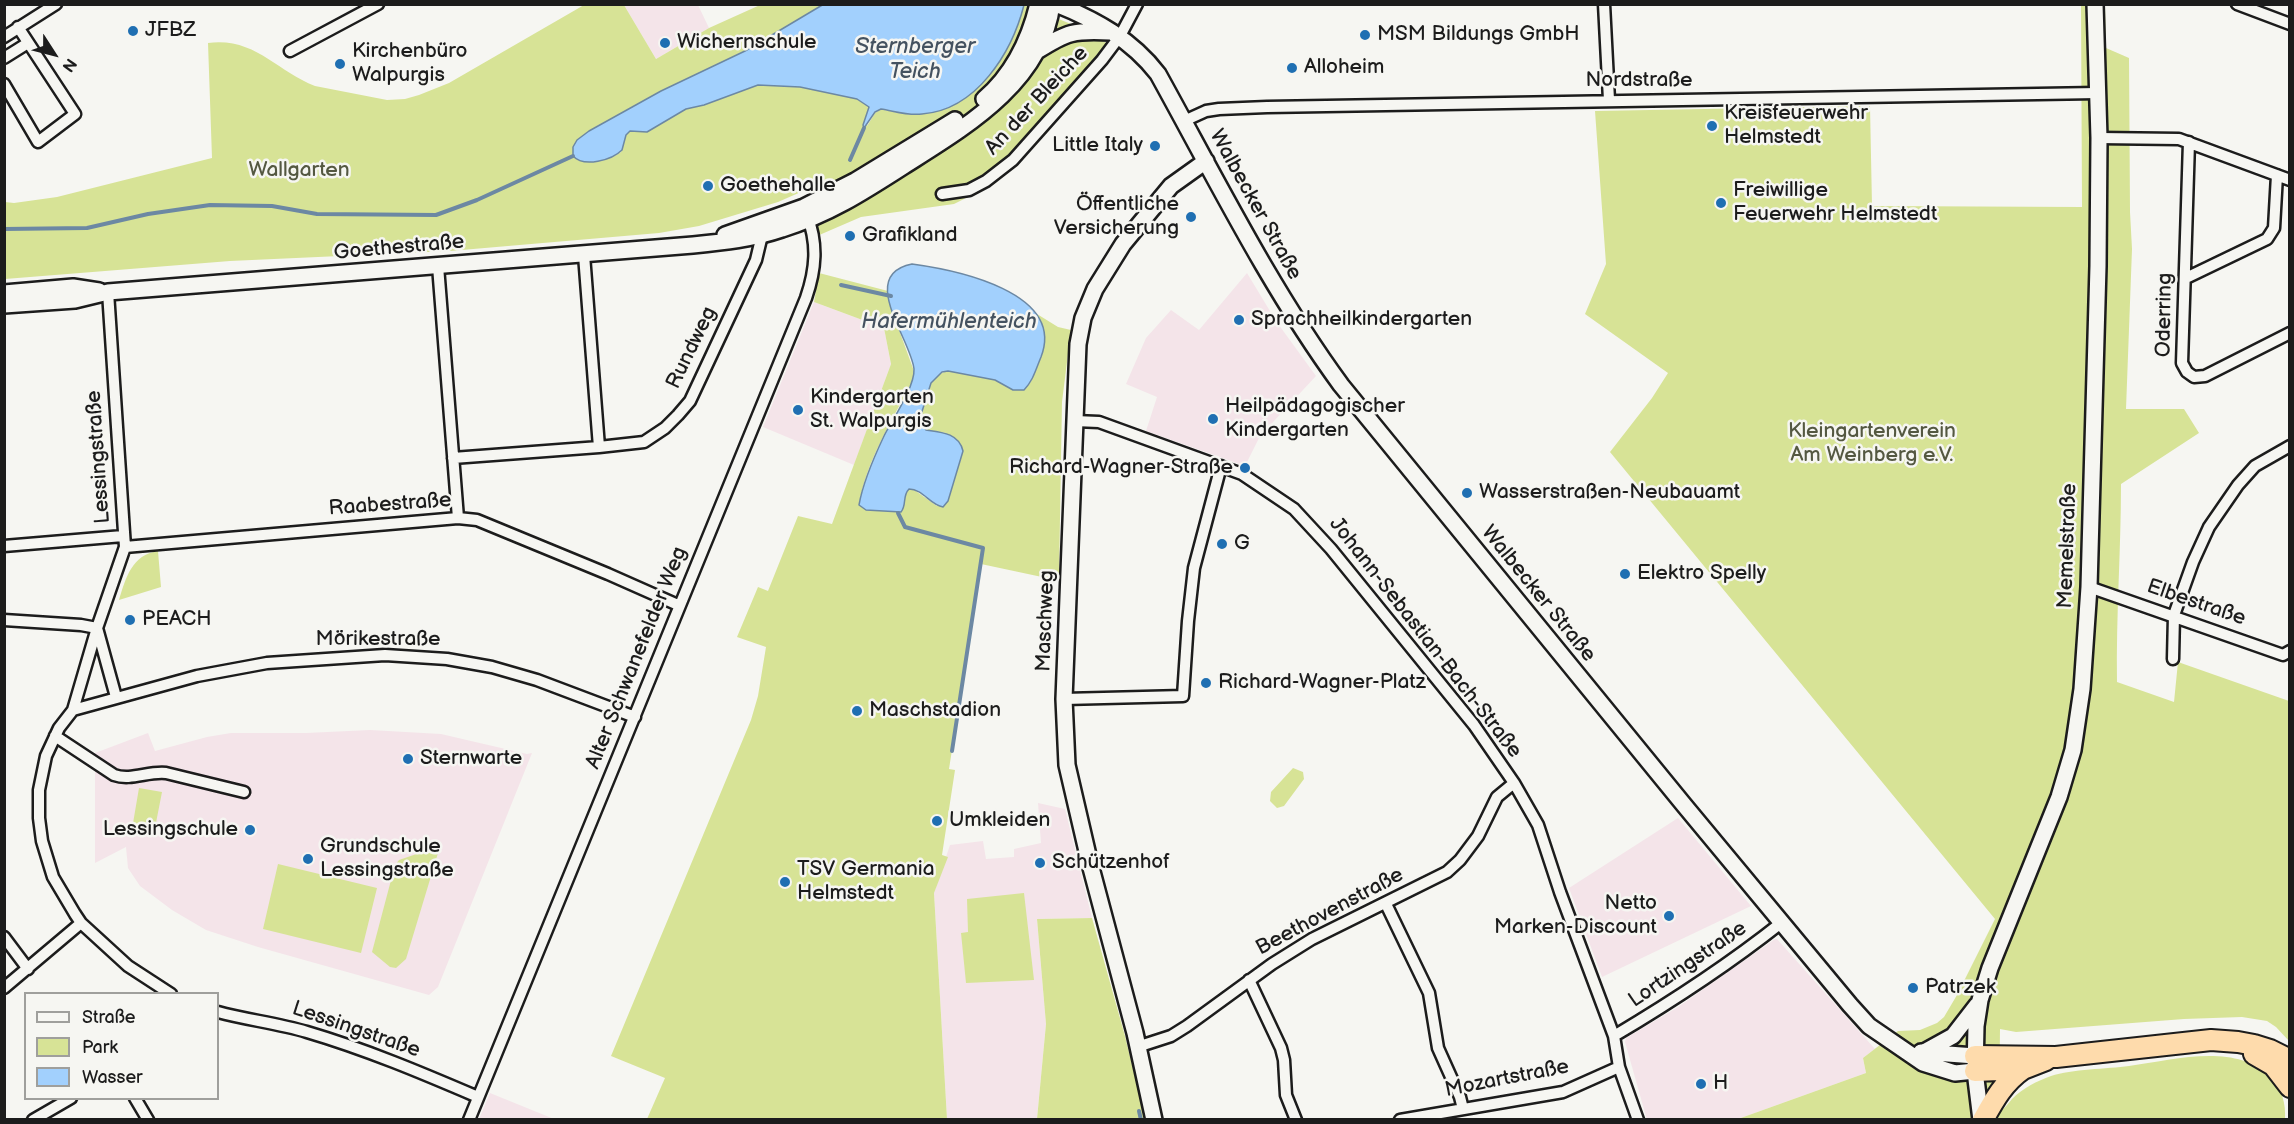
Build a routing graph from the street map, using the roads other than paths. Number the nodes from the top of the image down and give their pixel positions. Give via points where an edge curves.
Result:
1 (56, 4) edge
2 (378, 4) edge
3 (1038, 4) edge
4 (1054, 4) edge
5 (1086, 4) edge
6 (1137, 4) edge
7 (1604, 4) edge
8 (2095, 4) edge
9 (2237, 4) edge
10 (2289, 24) edge
11 (18, 27) junction
12 (1116, 34) junction
13 (4, 37) edge
14 (28, 43) junction
15 (290, 51) dead end
16 (1037, 51) junction
17 (4, 58) edge
18 (4, 84) edge
19 (2097, 93) junction
20 (1608, 100) junction
21 (1184, 121) junction
22 (2099, 138) junction
23 (2189, 142) junction
24 (1206, 161) junction
25 (2277, 176) junction
26 (2289, 180) edge
27 (942, 194) dead end
28 (806, 213) junction
29 (762, 235) junction
30 (693, 245) junction
31 (584, 255) junction
32 (438, 266) junction
33 (2186, 278) junction
34 (108, 292) junction
35 (4, 293) edge
36 (4, 305) edge
37 (2289, 333) edge
38 (1075, 421) junction
39 (2289, 446) edge
40 (599, 447) junction
41 (453, 458) junction
42 (1221, 466) junction
43 (459, 518) junction
44 (124, 541) junction
45 (4, 546) edge
46 (2089, 587) junction
47 (678, 605) junction
48 (2174, 615) junction
49 (4, 620) edge
50 (97, 628) junction
51 (2289, 651) edge
52 (2173, 658) dead end
53 (116, 697) junction
54 (1064, 699) junction
55 (73, 710) junction
56 (635, 717) junction
57 (55, 736) junction
58 (1514, 783) junction
59 (244, 792) dead end
60 (1386, 904) junction
61 (81, 923) junction
62 (1781, 923) junction
63 (4, 937) edge
64 (28, 969) junction
65 (1249, 980) junction
66 (4, 988) edge
67 (169, 992) edge
68 (1980, 1000) junction
69 (219, 1012) edge
70 (1614, 1036) junction
71 (2211, 1040) junction
72 (1137, 1047) junction
73 (1917, 1052) junction
74 (2056, 1056) junction
75 (2289, 1060) edge
76 (1975, 1063) junction
77 (1619, 1067) junction
78 (2023, 1069) junction
79 (2289, 1088) edge
80 (478, 1097) junction
81 (66, 1100) edge
82 (136, 1100) edge
83 (1463, 1109) junction
84 (33, 1119) edge
85 (148, 1119) edge
86 (469, 1119) edge
87 (1154, 1119) edge
88 (1296, 1119) edge
89 (1400, 1119) edge
90 (1638, 1119) edge
91 (1982, 1119) edge

1 - 11 street
2 - 15 street
3 - 28 main road, Goethestraße via 1022,51 991,93 920,143
4 - 12 main road, Walbecker Straße
4 - 16 main road, Goethestraße
5 - 12 main road
6 - 12 street, An der Bleiche
7 - 20 street
8 - 19 main road, Memelstraße
9 - 10 street
11 - 13 street
11 - 14 street
12 - 16 main road via 1091,31 1062,35
12 - 21 main road, Walbecker Straße via 1158,74
12 - 27 street, An der Bleiche via 1102,60 1013,160 986,181
14 - 17 street
14 - 18 street via 75,114 38,142
16 - 28 main road, Goethestraße via 1006,92 967,124 866,192
19 - 20 street, Nordstraße
19 - 22 main road, Memelstraße
20 - 21 street, Nordstraße via 1219,109
21 - 24 main road, Walbecker Straße
22 - 23 street via 2170,138
22 - 46 main road, Memelstraße
23 - 25 street
23 - 33 street, Oderring
24 - 38 main road, Maschweg via 1181,177 1155,204 1123,244 1095,289 1079,332
24 - 62 main road, Walbecker Straße via 1282,298 1341,385
25 - 26 street
25 - 33 street via 2274,228 2267,239
28 - 29 main road, Goethestraße
28 - 30 main road, Goethestraße
28 - 47 street, Alter Schwanefelder Weg via 816,255 810,285
29 - 30 main road, Goethestraße
29 - 40 street, Rundweg via 756,260 690,401 665,428 644,442
30 - 31 main road, Goethestraße
31 - 32 main road, Goethestraße
31 - 40 street
32 - 34 main road, Goethestraße
32 - 41 street
33 - 37 street, Oderring via 2182,363 2190,375 2205,376
34 - 35 main road, Goethestraße via 74,287
34 - 36 main road, Goethestraße via 75,300
34 - 44 street, Lessingstraße
38 - 42 street, Johann-Sebastian-Bach-Straße via 1099,422
38 - 54 main road, Maschweg
39 - 48 street via 2255,466 2226,502 2200,545
40 - 41 street, Rundweg
41 - 43 street
42 - 54 street via 1194,568 1183,696
42 - 58 street, Johann-Sebastian-Bach-Straße via 1242,474 1294,508 1474,725
43 - 44 street, Raabestraße
43 - 47 street, Raabestraße via 477,520
44 - 45 street, Raabestraße
44 - 50 street, Lessingstraße
46 - 48 street, Elbestraße
46 - 68 main road, Memelstraße via 2082,688 2071,758 2046,834
47 - 56 street, Alter Schwanefelder Weg
48 - 51 street, Elbestraße via 2283,655
48 - 52 street
49 - 50 street
50 - 53 street
50 - 55 street, Lessingstraße
53 - 55 street, Mörikestraße
53 - 56 street, Mörikestraße via 197,675 267,663 420,656 514,673
54 - 72 main road, Maschweg via 1067,765
55 - 57 street
56 - 80 street, Alter Schwanefelder Weg
57 - 59 street via 114,776 154,771
57 - 61 street via 41,775 41,834 53,877
58 - 60 street, Beethovenstraße via 1497,797 1478,836 1460,860 1447,872
58 - 70 street, Johann-Sebastian-Bach-Straße via 1538,825
60 - 65 street, Beethovenstraße via 1312,939
60 - 83 street via 1429,993 1438,1048
61 - 64 street
61 - 67 street via 128,966
62 - 70 street, Lortzingstraße via 1736,959
62 - 73 main road, Walbecker Straße via 1869,1026
63 - 64 street
64 - 66 street
65 - 72 street, Beethovenstraße via 1171,1036
65 - 88 street via 1281,1048 1286,1095
68 - 73 main road via 1953,1036
68 - 76 main road, Memelstraße
69 - 80 street, Lessingstraße via 310,1033 403,1065
70 - 77 street, Johann-Sebastian-Bach-Straße
71 - 74 highway
71 - 75 highway via 2254,1045
71 - 79 highway via 2257,1055 2273,1065
72 - 87 main road, Maschweg
73 - 76 main road, Walbecker Straße via 1923,1063 1950,1072
74 - 76 highway
74 - 78 highway
76 - 78 highway
76 - 91 main road, Memelstraße
77 - 83 street, Mozartstraße via 1563,1092
77 - 90 street, Johann-Sebastian-Bach-Straße
78 - 91 highway via 2012,1076
80 - 86 street, Alter Schwanefelder Weg
81 - 84 street
82 - 85 street
83 - 89 street, Mozartstraße

